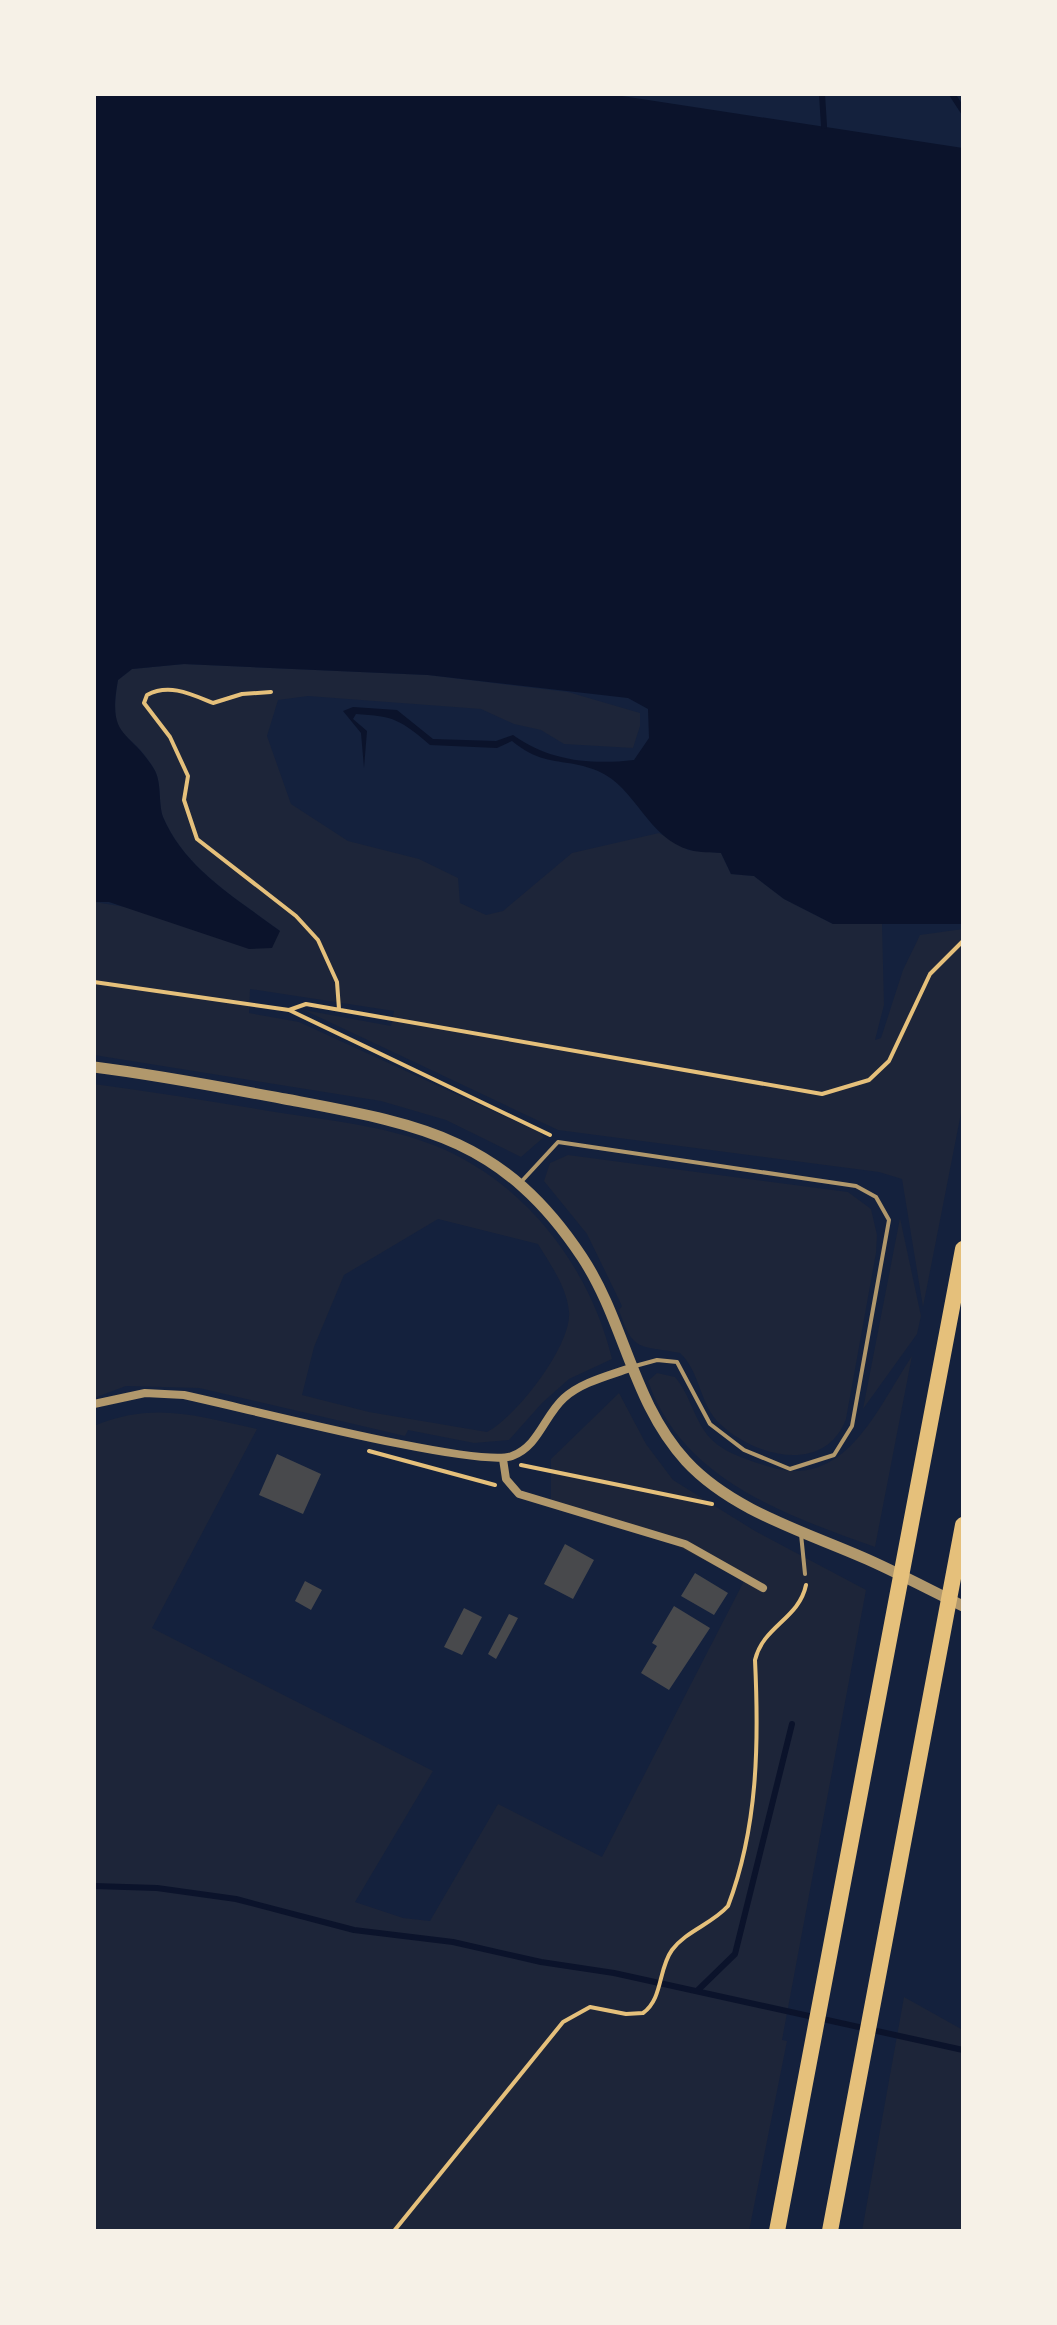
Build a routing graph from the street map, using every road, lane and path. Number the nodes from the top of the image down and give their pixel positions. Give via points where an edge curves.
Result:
1 (271, 692) dead end
2 (963, 941) edge
3 (94, 982) edge
4 (339, 1009) junction
5 (289, 1010) junction
6 (94, 1067) edge
7 (558, 1142) junction
8 (519, 1184) junction
9 (963, 1249) edge
10 (630, 1368) junction
11 (94, 1404) edge
12 (362, 1446) dead end
13 (503, 1459) junction
14 (511, 1489) junction
15 (715, 1504) dead end
16 (963, 1525) edge
17 (801, 1532) junction
18 (805, 1574) joint
19 (763, 1588) dead end
20 (963, 1606) edge
21 (394, 2231) edge
22 (777, 2231) edge
23 (830, 2231) edge

1 - 4 path via 213,703 184,691 157,689 144,703 170,737 188,776 184,800 197,839 296,916 318,940 337,982
2 - 4 path via 930,974 889,1061 869,1080 822,1094
3 - 5 path
4 - 5 path via 306,1004
5 - 7 path via 543,1129
6 - 8 street via 397,1121 441,1134
7 - 8 lane
7 - 10 lane via 856,1186 876,1197 889,1220 852,1426 834,1455 790,1469 744,1450 710,1424 677,1362 657,1360
8 - 10 street via 557,1221 584,1259
9 - 22 highway
10 - 13 street via 570,1393 524,1451
10 - 17 street via 643,1399 687,1462 748,1505
11 - 13 street via 145,1393 184,1395 456,1454
12 - 14 path via 374,1455
13 - 14 street
13 - 15 path
14 - 19 street via 685,1544
16 - 23 highway
17 - 18 lane
17 - 20 street
18 - 21 path via 798,1607 759,1645 755,1660 755,1793 732,1894 717,1918 671,1951 653,2004 643,2013 590,2007 563,2022

